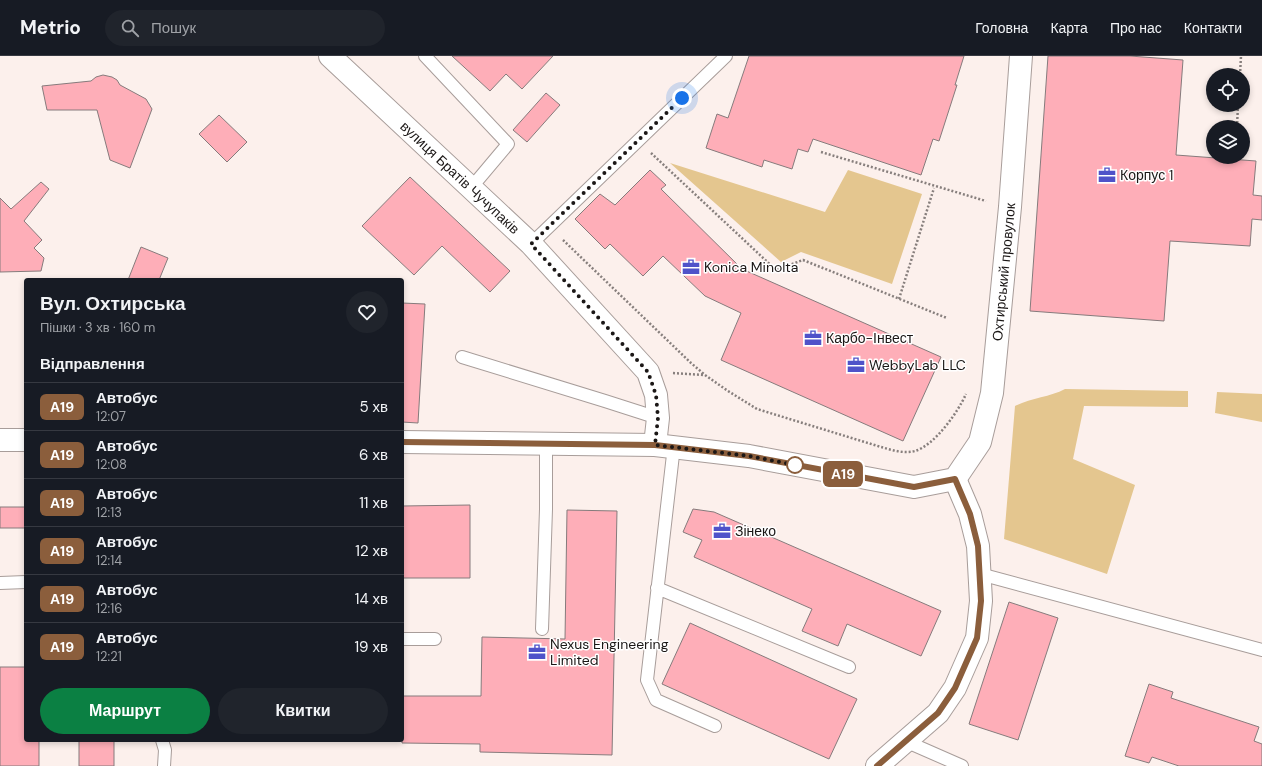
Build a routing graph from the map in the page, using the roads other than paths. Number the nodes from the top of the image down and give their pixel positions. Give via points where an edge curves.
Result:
1 (330, 56) edge
2 (425, 56) edge
3 (726, 56) edge
4 (1021, 56) edge
5 (471, 188) junction
6 (531, 244) junction
7 (462, 357) dead end
8 (658, 418) junction
9 (0, 440) edge
10 (24, 440) edge
11 (404, 442) edge
12 (546, 444) junction
13 (664, 446) junction
14 (955, 479) junction
15 (980, 574) junction
16 (24, 582) edge
17 (0, 583) edge
18 (658, 588) junction
19 (542, 630) dead end
20 (404, 639) edge
21 (435, 639) dead end
22 (1262, 650) edge
23 (849, 667) dead end
24 (715, 726) dead end
25 (905, 741) junction
26 (163, 742) edge
27 (164, 766) edge
28 (877, 766) edge
29 (962, 766) edge

1 - 5 main road, вулиця Братів Чучупаків
2 - 5 lane via 508,144
3 - 6 lane
4 - 14 main road, Охтирський провулок via 992,393 980,442
5 - 6 main road, вулиця Братів Чучупаків
6 - 8 main road, вулиця Братів Чучупаків via 648,372 656,395
7 - 8 lane
8 - 13 main road, вулиця Братів Чучупаків
9 - 10 main road
11 - 12 main road
12 - 13 main road
12 - 19 lane
13 - 14 main road via 749,456 914,487
13 - 18 lane
14 - 15 main road via 970,514 978,546
15 - 22 lane
15 - 25 main road via 981,601 977,638 955,688 938,713
16 - 17 lane
18 - 23 lane
18 - 24 lane via 648,680 656,700
20 - 21 lane
25 - 28 main road
25 - 29 lane
26 - 27 lane

